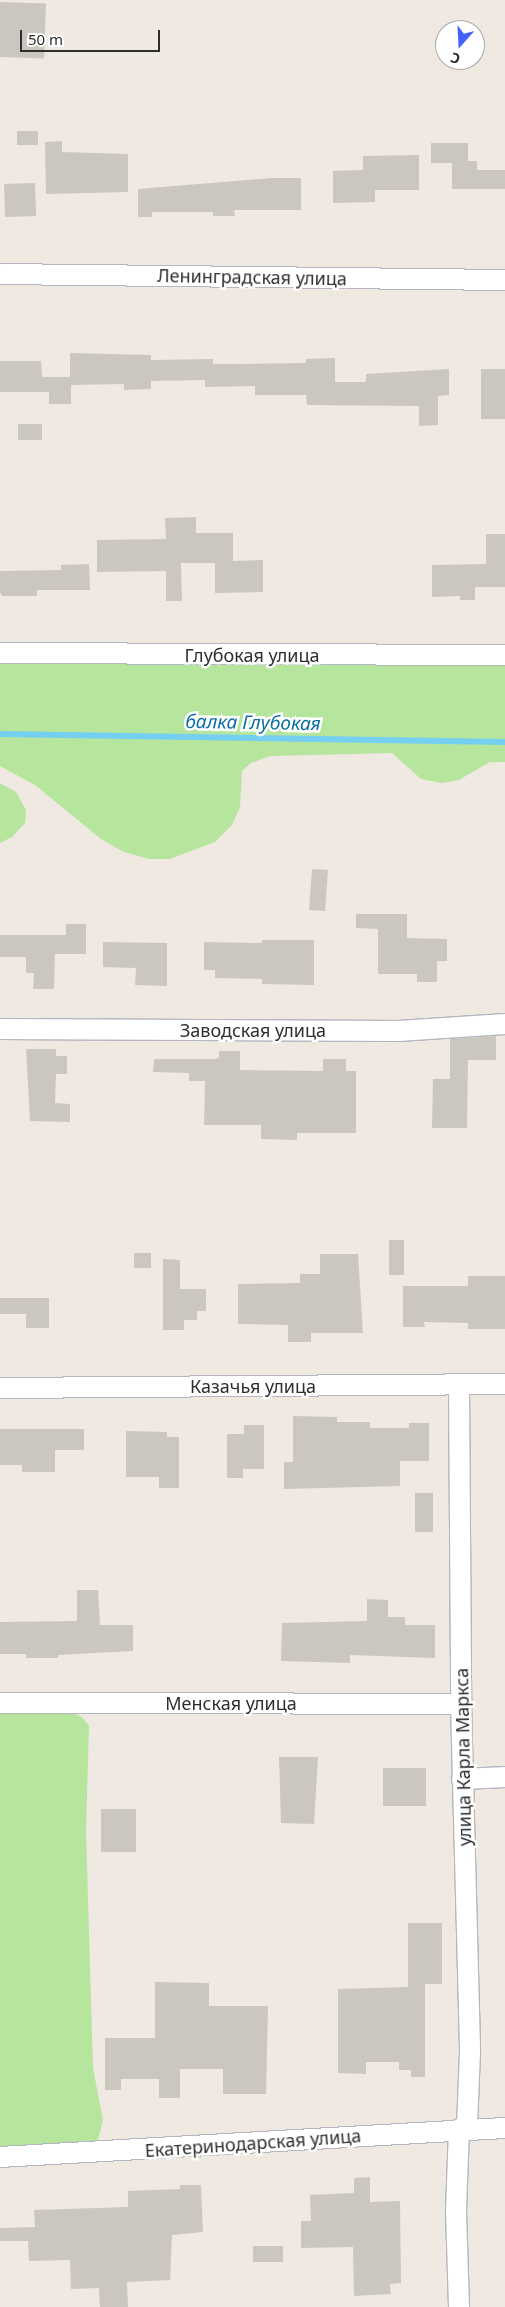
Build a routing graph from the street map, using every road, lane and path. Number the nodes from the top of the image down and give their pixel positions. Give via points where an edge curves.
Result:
1 (0, 274) edge
2 (505, 280) edge
3 (0, 653) edge
4 (505, 655) edge
5 (505, 1024) edge
6 (0, 1029) edge
7 (505, 1384) edge
8 (459, 1385) junction
9 (0, 1388) edge
10 (0, 1703) edge
11 (461, 1704) junction
12 (505, 1777) edge
13 (462, 1778) junction
14 (463, 2128) junction
15 (505, 2128) edge
16 (0, 2157) edge
17 (459, 2307) edge

1 - 2 street, Ленинградская улица
3 - 4 street, Глубокая улица
5 - 6 street, Заводская улица via 398,1031
7 - 8 street, Казачья улица
8 - 9 street, Казачья улица
8 - 11 street, улица Карла Маркса
10 - 11 street, Менская улица
11 - 13 street, улица Карла Маркса
12 - 13 street
13 - 14 street, улица Карла Маркса via 470,2052
14 - 15 street, Екатеринодарская улица
14 - 16 street, Екатеринодарская улица
14 - 17 street, улица Карла Маркса via 456,2211

